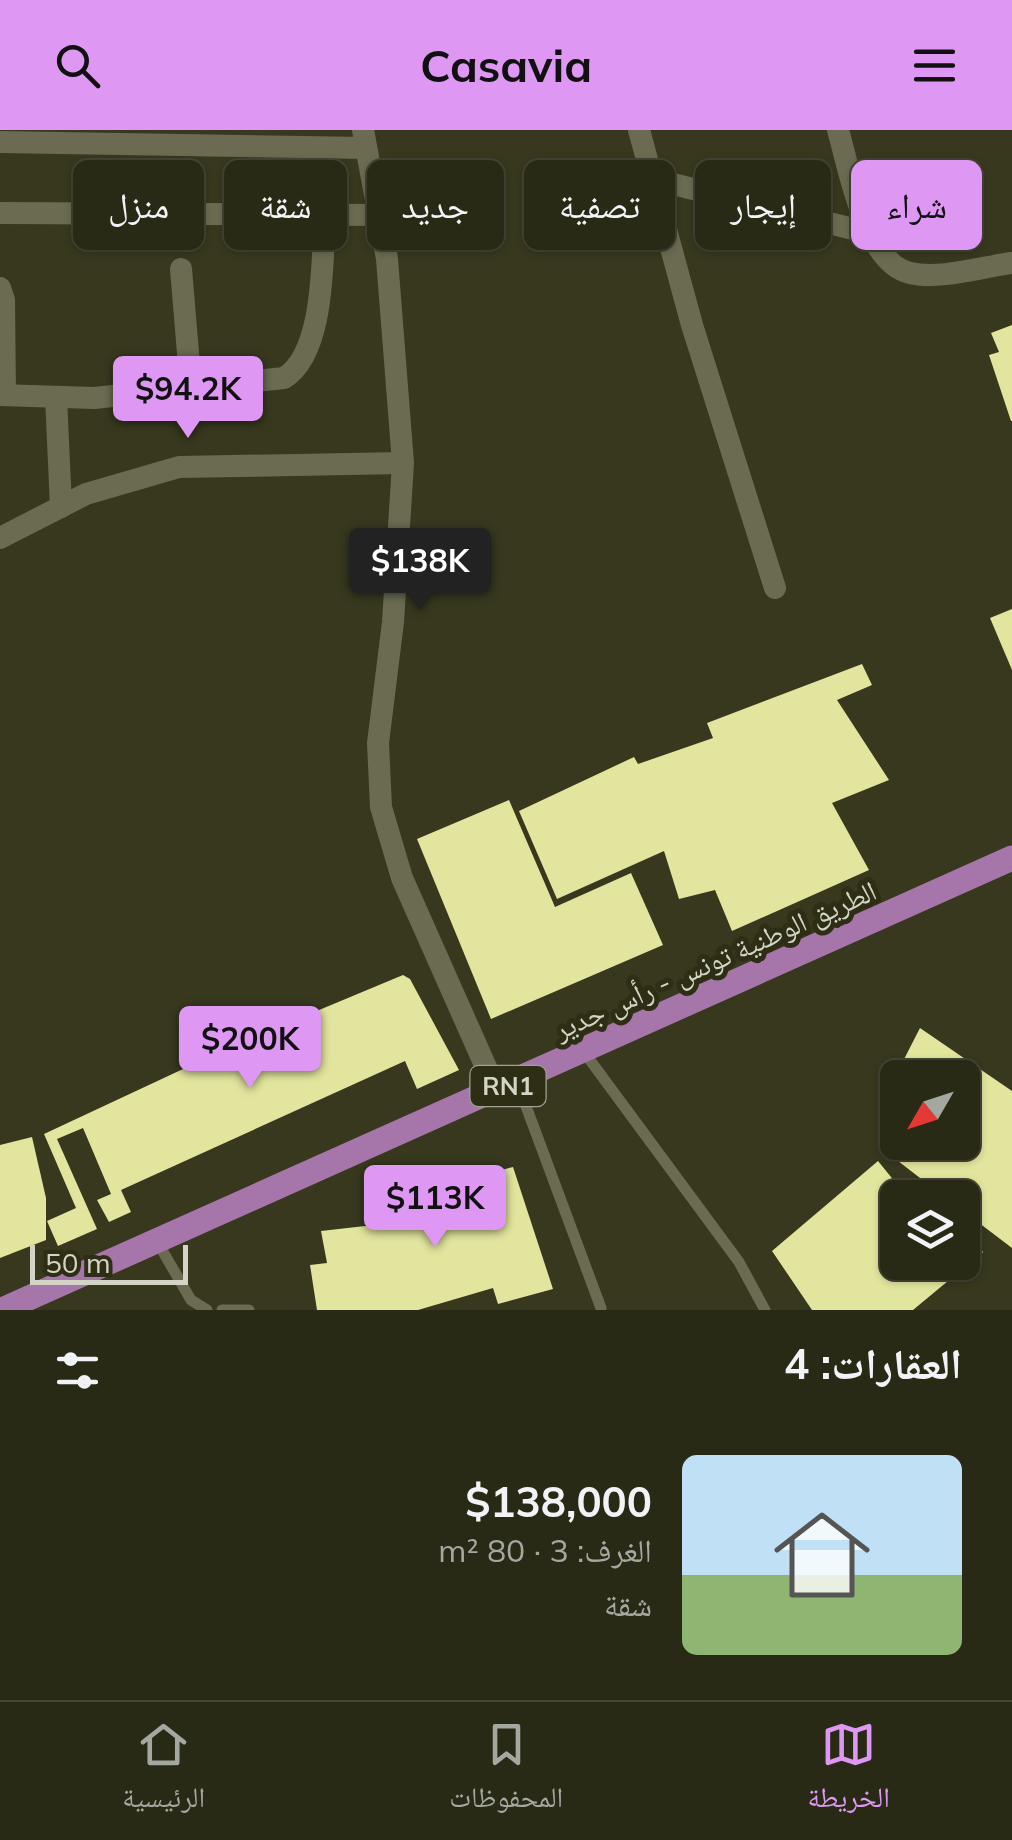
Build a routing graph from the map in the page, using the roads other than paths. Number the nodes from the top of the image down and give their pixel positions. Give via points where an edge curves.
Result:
1 (639, 130) edge
2 (838, 130) edge
3 (364, 139) edge
4 (0, 142) edge
5 (645, 160) edge
6 (851, 173) edge
7 (675, 184) edge
8 (0, 213) edge
9 (224, 214) edge
10 (851, 228) edge
11 (321, 250) edge
12 (383, 250) edge
13 (671, 250) edge
14 (879, 250) edge
15 (1012, 263) edge
16 (181, 269) dead end
17 (0, 288) edge
18 (190, 390) junction
19 (3, 395) edge
20 (56, 397) junction
21 (404, 463) junction
22 (61, 507) junction
23 (0, 538) edge
24 (774, 588) dead end
25 (1012, 858) edge
26 (584, 1052) junction
27 (507, 1087) junction
28 (158, 1243) junction
29 (601, 1308) edge
30 (2, 1310) edge
31 (207, 1310) edge
32 (222, 1310) edge
33 (249, 1310) edge
34 (766, 1310) edge

1 - 5 street
2 - 6 street
3 - 4 street
7 - 10 street
8 - 9 street
11 - 18 street via 314,323 295,371
12 - 21 street
13 - 24 street
14 - 15 street via 908,273
16 - 18 street
17 - 19 street
18 - 20 street
19 - 20 street
20 - 22 street
21 - 22 street via 178,467
21 - 27 street via 378,743 381,807 402,878
22 - 23 street
25 - 26 main road, الطريق الوطنية تونس - رأس جدير / RN1
26 - 27 main road, الطريق الوطنية تونس - رأس جدير / RN1
26 - 34 lane via 739,1262
27 - 28 main road, الطريق الوطنية تونس - رأس جدير / RN1
27 - 29 lane
28 - 30 main road, الطريق الوطنية تونس - رأس جدير / RN1
28 - 31 lane via 191,1300
32 - 33 lane

